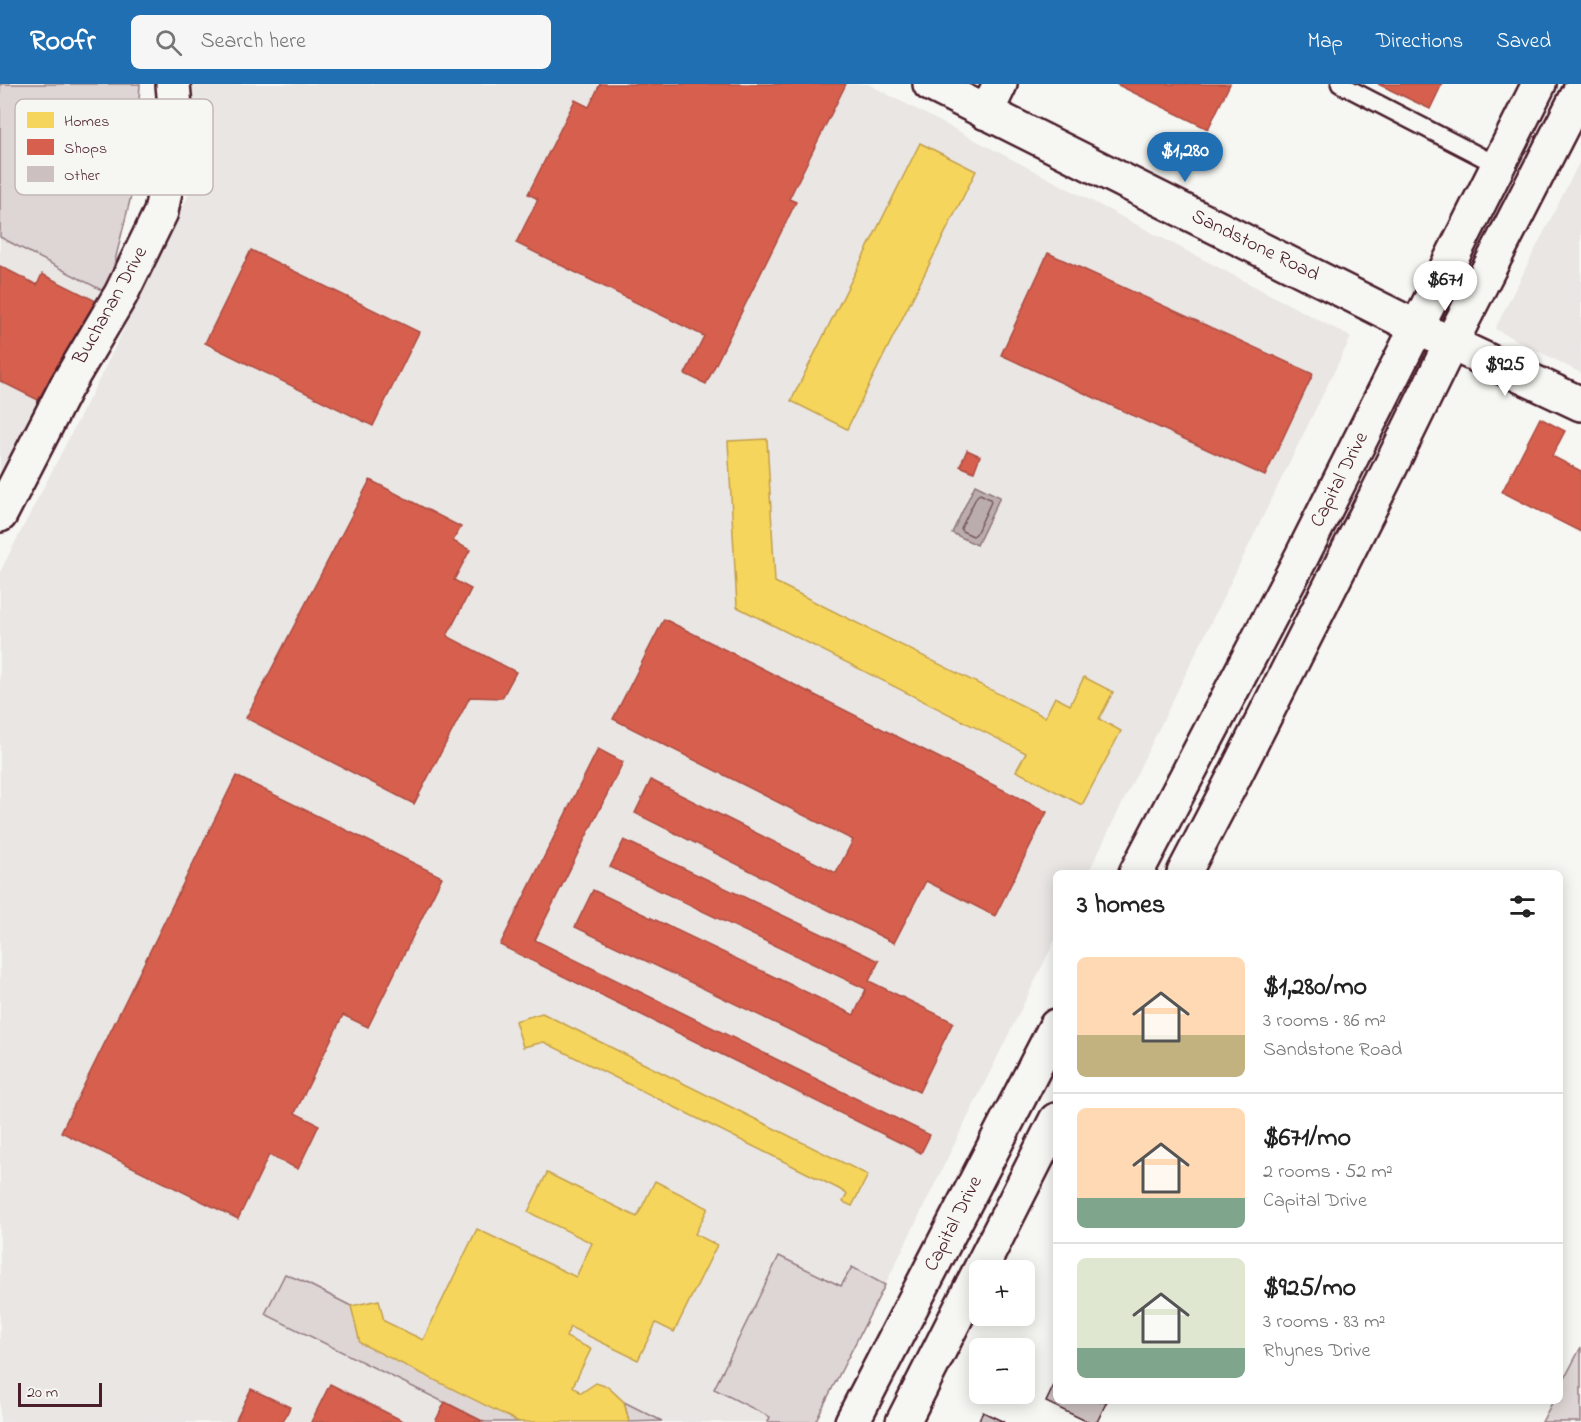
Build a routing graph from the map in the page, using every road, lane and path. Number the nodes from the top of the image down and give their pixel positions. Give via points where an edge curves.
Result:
1 (173, 84) edge
2 (930, 84) edge
3 (1000, 84) edge
4 (1340, 84) edge
5 (1539, 84) edge
6 (1581, 88) edge
7 (174, 99) edge
8 (986, 113) junction
9 (1499, 166) junction
10 (164, 195) edge
11 (1418, 328) junction
12 (1451, 343) junction
13 (1581, 404) edge
14 (0, 515) edge
15 (1138, 870) edge
16 (1186, 870) edge
17 (1053, 1032) edge
18 (1053, 1126) edge
19 (852, 1422) edge
20 (903, 1422) edge

1 - 7 main road, Buchanan Drive
2 - 8 main road, Sandstone Road
3 - 8 main road
4 - 9 lane
5 - 9 main road, Capital Drive
6 - 12 main road, Capital Drive
8 - 11 main road, Sandstone Road
9 - 11 main road, Capital Drive
10 - 14 main road, Buchanan Drive via 161,212 121,294 66,387
11 - 12 main road, Sandstone Road
11 - 15 main road, Capital Drive
12 - 13 main road, Sandstone Road
12 - 16 main road, Capital Drive
17 - 19 main road, Capital Drive
18 - 20 main road

